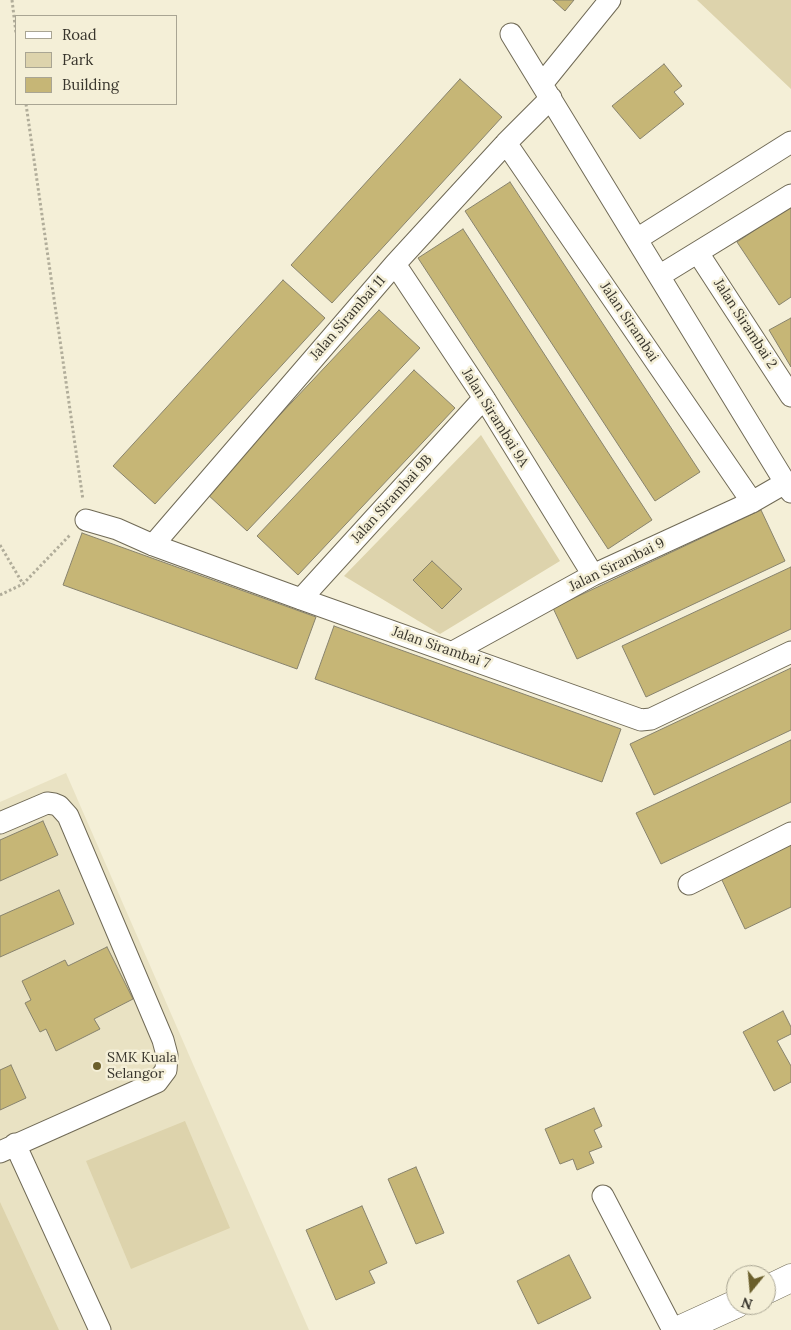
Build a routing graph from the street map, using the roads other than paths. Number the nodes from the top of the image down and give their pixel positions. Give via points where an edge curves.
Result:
1 (610, 0) edge
2 (511, 34) dead end
3 (546, 91) junction
4 (791, 142) edge
5 (506, 143) junction
6 (791, 195) edge
7 (636, 239) junction
8 (698, 252) junction
9 (394, 264) junction
10 (659, 276) junction
11 (791, 396) edge
12 (484, 398) junction
13 (788, 488) edge
14 (752, 502) junction
15 (86, 520) road end
16 (153, 545) junction
17 (593, 575) junction
18 (301, 599) junction
19 (453, 652) junction
20 (791, 652) edge
21 (0, 823) edge
22 (791, 833) edge
23 (689, 884) dead end
24 (8, 1148) edge
25 (602, 1196) dead end
26 (791, 1278) edge
27 (776, 1285) edge
28 (726, 1309) edge
29 (100, 1330) edge
30 (673, 1330) edge
31 (679, 1330) edge

1 - 3 street, Jalan Sirambai 11
2 - 3 street
3 - 5 street, Jalan Sirambai 11
3 - 7 street
4 - 7 street
5 - 9 street, Jalan Sirambai 11
5 - 14 street, Jalan Sirambai
6 - 8 street
7 - 10 street
8 - 10 street
8 - 11 street, Jalan Sirambai 2
9 - 12 street, Jalan Sirambai 9A
9 - 16 street, Jalan Sirambai 11
10 - 13 street
12 - 17 street, Jalan Sirambai 9A
12 - 18 street, Jalan Sirambai 9B
13 - 14 street, Jalan Sirambai 9
14 - 17 street, Jalan Sirambai 9
15 - 16 street, Jalan Sirambai 7
16 - 18 street, Jalan Sirambai 7
17 - 19 street, Jalan Sirambai 9
18 - 19 street, Jalan Sirambai 7
19 - 20 street, Jalan Sirambai 7 via 640,720 650,719
21 - 24 street via 47,803 60,806 68,816 167,1055 166,1070 157,1082
22 - 23 street
24 - 29 street
25 - 30 street
26 - 27 main road
28 - 31 main road

